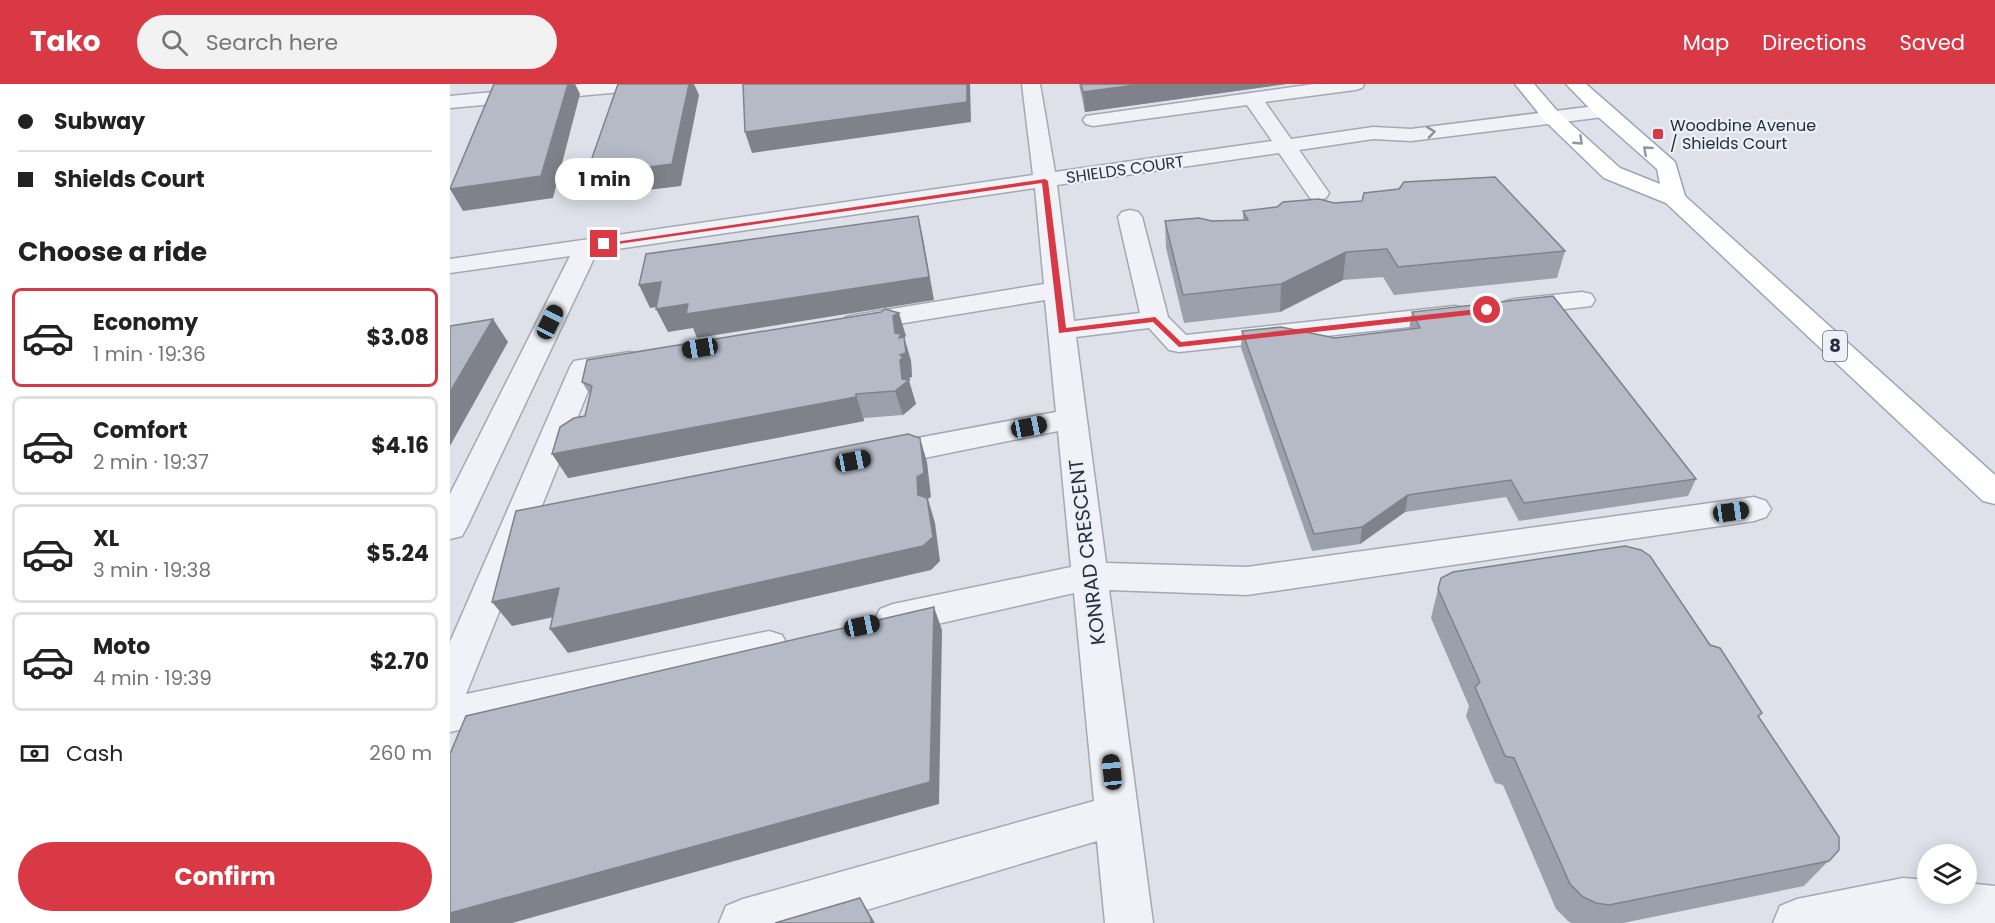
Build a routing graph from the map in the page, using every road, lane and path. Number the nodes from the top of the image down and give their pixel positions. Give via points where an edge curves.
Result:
1 (643, 84) edge
2 (1030, 84) edge
3 (1354, 84) edge
4 (1580, 89) edge
5 (1525, 95) edge
6 (1252, 98) junction
7 (450, 102) edge
8 (1603, 111) junction
9 (1410, 116) dead end
10 (1552, 117) junction
11 (1093, 120) dead end
12 (1373, 133) junction
13 (1286, 145) junction
14 (1045, 181) junction
15 (1318, 193) dead end
16 (1674, 198) junction
17 (1130, 217) dead end
18 (587, 247) junction
19 (450, 266) edge
20 (1057, 290) junction
21 (1582, 300) dead end
22 (1155, 319) junction
23 (829, 327) edge
24 (1062, 331) junction
25 (654, 356) edge
26 (1072, 419) junction
27 (850, 461) edge
28 (1995, 493) edge
29 (1754, 509) dead end
30 (550, 519) edge
31 (516, 526) junction
32 (450, 527) edge
33 (1091, 576) junction
34 (858, 627) edge
35 (800, 639) edge
36 (450, 687) edge
37 (450, 715) edge
38 (1117, 815) junction
39 (1995, 909) edge
40 (743, 923) edge
41 (1129, 923) edge
42 (1797, 923) edge

1 - 7 street
2 - 14 street, KONRAD CRESCENT
3 - 6 street
4 - 5 street
4 - 8 main road
5 - 10 main road, 8
6 - 11 street
6 - 13 street
8 - 10 street, SHIELDS COURT
16 -> 8 main road via 1667,167
9 - 12 street, SHIELDS COURT
12 -> 10 street, SHIELDS COURT via 1412,135
10 -> 16 main road, 8 via 1612,173
12 - 13 street, SHIELDS COURT
13 - 14 street, SHIELDS COURT
13 - 15 street
14 - 18 street, SHIELDS COURT
14 - 20 street, KONRAD CRESCENT
16 - 28 main road, 8
17 - 22 street
18 - 19 street, SHIELDS COURT
18 - 32 street
20 - 23 street
20 - 24 street, KONRAD CRESCENT
21 - 22 street via 1179,344
22 - 24 street
24 - 26 street, KONRAD CRESCENT
25 - 31 street via 584,367
26 - 27 street
26 - 33 street, KONRAD CRESCENT
29 - 33 street via 1247,581
30 - 31 street
31 - 36 street
33 - 34 street
33 - 38 street, KONRAD CRESCENT
35 - 37 street
38 - 40 street
38 - 41 street, KONRAD CRESCENT
39 - 42 street via 1903,901

